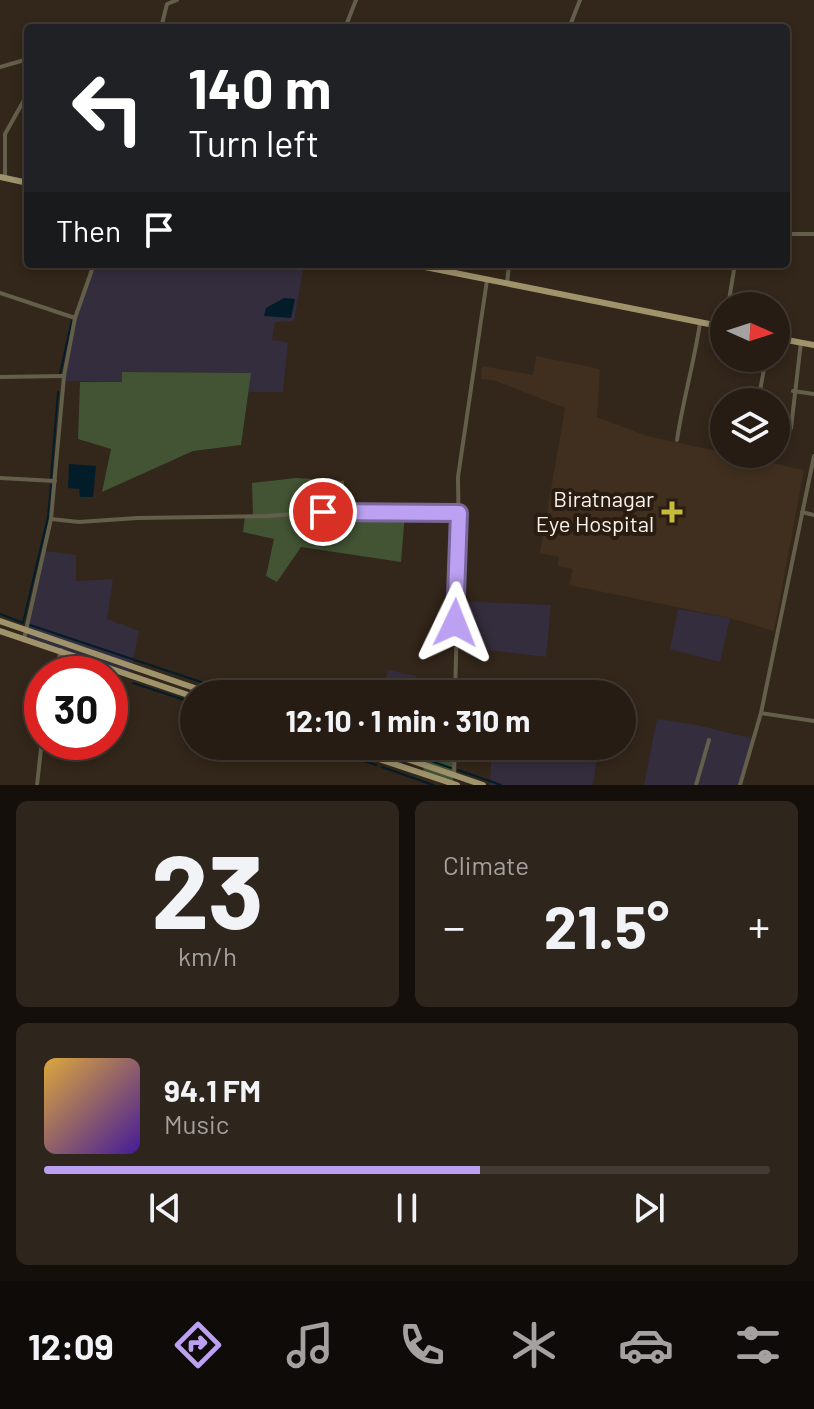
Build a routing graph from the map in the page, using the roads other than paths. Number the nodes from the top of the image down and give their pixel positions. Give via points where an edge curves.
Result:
1 (177, 0) edge
2 (356, 0) edge
3 (580, 0) edge
4 (162, 24) edge
5 (347, 24) edge
6 (571, 24) edge
7 (24, 60) edge
8 (0, 67) edge
9 (24, 100) edge
10 (2, 178) edge
11 (24, 182) edge
12 (790, 234) edge
13 (814, 234) edge
14 (93, 268) edge
15 (429, 268) edge
16 (509, 268) edge
17 (734, 268) edge
18 (487, 280) junction
19 (507, 284) junction
20 (730, 292) edge
21 (0, 293) edge
22 (75, 318) junction
23 (700, 323) junction
24 (710, 325) edge
25 (790, 340) edge
26 (801, 342) junction
27 (814, 345) edge
28 (64, 376) junction
29 (0, 377) edge
30 (793, 391) junction
31 (814, 394) edge
32 (791, 428) dead end
33 (677, 440) dead end
34 (814, 456) edge
35 (0, 478) edge
36 (55, 481) junction
37 (802, 512) junction
38 (459, 513) junction
39 (814, 515) edge
40 (51, 519) junction
41 (0, 621) edge
42 (26, 630) junction
43 (0, 631) edge
44 (24, 639) junction
45 (61, 650) junction
46 (60, 656) edge
47 (455, 680) edge
48 (180, 683) edge
49 (180, 692) edge
50 (761, 713) junction
51 (814, 721) edge
52 (709, 740) dead end
53 (40, 760) edge
54 (381, 760) edge
55 (410, 760) edge
56 (455, 760) edge
57 (454, 775) junction
58 (37, 785) edge
59 (454, 785) edge
60 (483, 785) edge
61 (696, 785) edge
62 (740, 785) edge

1 - 4 street via 167,4
2 - 5 street
3 - 6 street
7 - 8 street
9 - 10 street via 5,134
10 - 11 main road
12 - 13 street
14 - 22 street
15 - 18 main road
16 - 19 street
17 - 20 street
18 - 19 main road
18 - 38 street via 458,477
19 - 23 main road
21 - 22 street
22 - 28 street
23 - 24 main road
23 - 33 street
25 - 26 main road
26 - 27 main road
26 - 30 street
28 - 29 street
28 - 36 street
30 - 31 street
30 - 32 street
34 - 37 street
35 - 36 street
36 - 40 street
37 - 39 street
37 - 50 street
38 - 40 street
38 - 47 street
40 - 42 street
41 - 42 main road
42 - 44 street
42 - 48 main road
43 - 44 main road
44 - 45 main road
45 - 46 street
45 - 49 main road
50 - 51 street
50 - 62 street
52 - 61 street
53 - 58 street
54 - 59 main road
55 - 57 main road
56 - 57 street
57 - 59 street
57 - 60 main road

